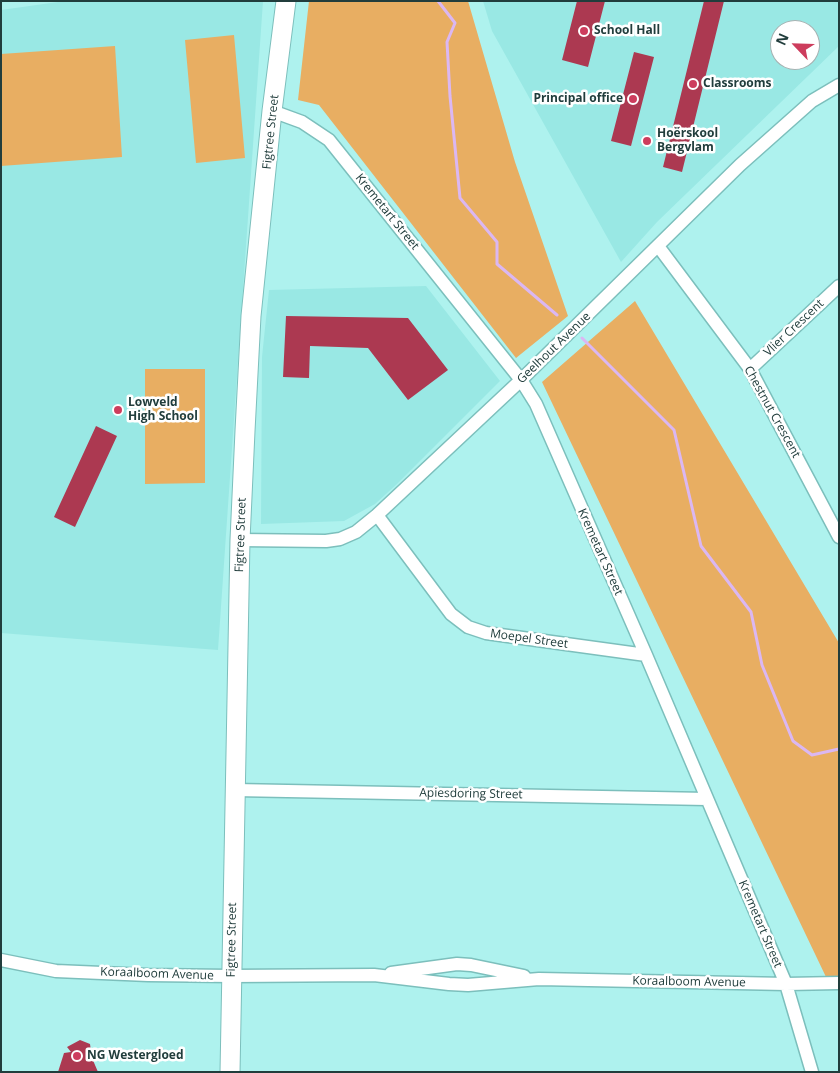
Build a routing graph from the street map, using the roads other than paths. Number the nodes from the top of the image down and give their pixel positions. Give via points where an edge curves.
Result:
1 (286, 1) edge
2 (839, 85) edge
3 (272, 111) junction
4 (658, 246) junction
5 (839, 286) edge
6 (750, 369) junction
7 (521, 380) junction
8 (834, 514) edge
9 (377, 515) junction
10 (839, 537) edge
11 (240, 540) junction
12 (646, 655) junction
13 (236, 790) junction
14 (707, 799) junction
15 (1, 960) edge
16 (374, 975) junction
17 (232, 976) junction
18 (539, 979) junction
19 (786, 984) junction
20 (839, 984) edge
21 (230, 1072) edge
22 (812, 1072) edge

1 - 3 street, Figtree Street
2 - 4 street, Geelhout Avenue via 812,101 740,165
3 - 7 street, Kremetart Street via 302,122 329,140
3 - 11 street, Figtree Street via 251,316
4 - 6 street, Chestnut Crescent
4 - 7 street, Geelhout Avenue
5 - 6 street, Vlier Crescent
6 - 8 street, Chestnut Crescent
7 - 9 street, Geelhout Avenue
7 - 12 street, Kremetart Street via 536,404
8 - 10 street, Chestnut Crescent
9 - 11 street, Geelhout Avenue via 356,532 340,539
9 - 12 street, Moepel Street via 451,614 468,627 486,633
11 - 13 street, Figtree Street
12 - 14 street, Kremetart Street
13 - 14 street, Apiesdoring Street
13 - 17 street, Figtree Street
14 - 19 street, Kremetart Street
15 - 17 street, Koraalboom Avenue via 56,971
16 - 17 street, Koraalboom Avenue
16 - 18 street, Koraalboom Avenue via 468,985
16 - 18 street, Koraalboom Avenue via 457,964
17 - 21 street, Figtree Street
18 - 19 street, Koraalboom Avenue
19 - 20 street, Koraalboom Avenue
19 - 22 street, Kremetart Street

